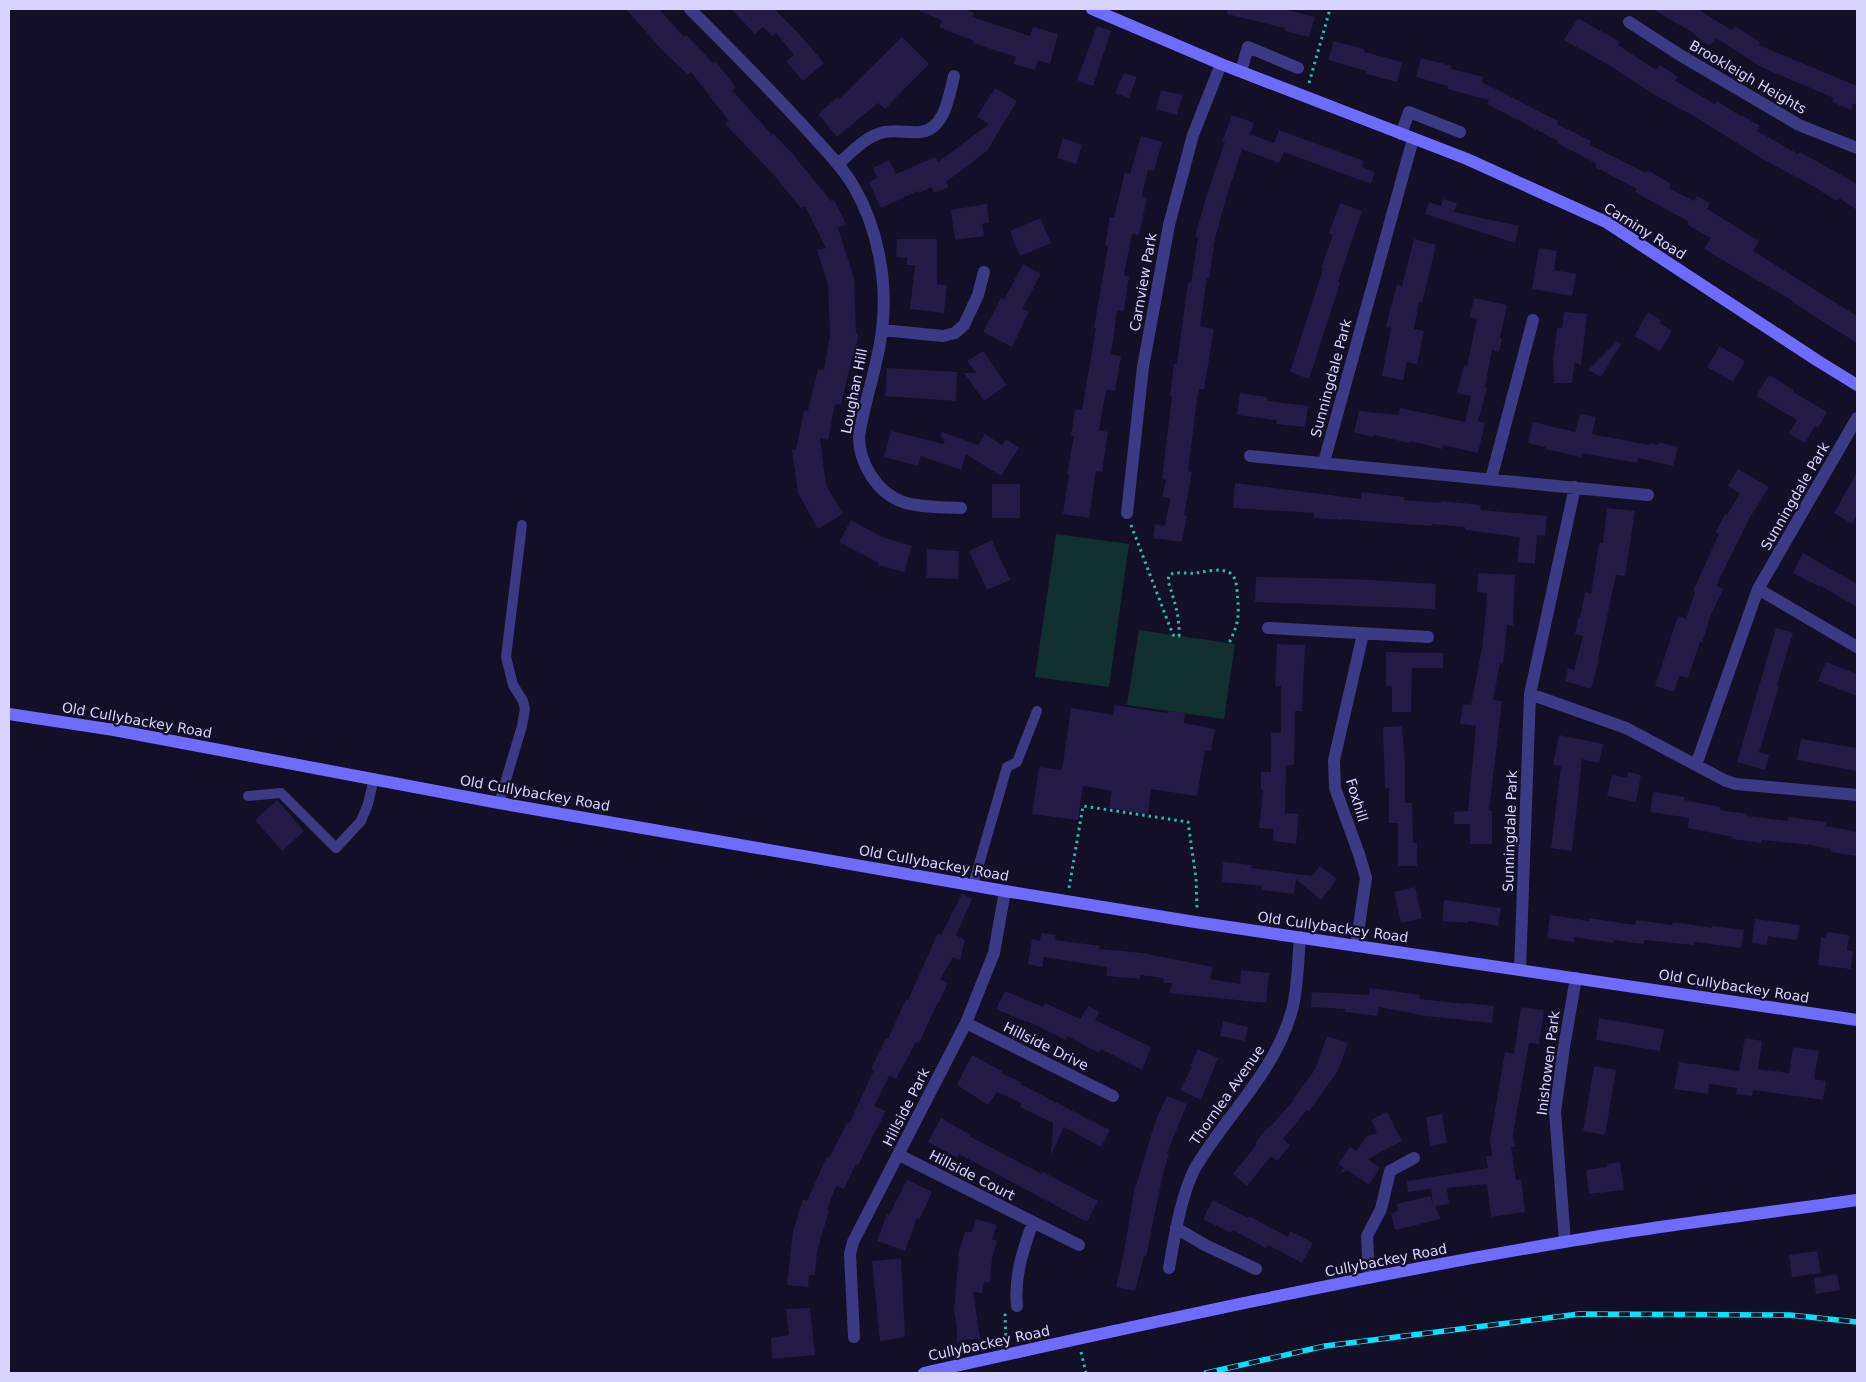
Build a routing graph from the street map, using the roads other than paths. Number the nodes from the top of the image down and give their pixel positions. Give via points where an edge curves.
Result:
1 (690, 9) edge
2 (1092, 9) edge
3 (1629, 22) dead end
4 (1221, 64) junction
5 (1298, 68) dead end
6 (1241, 71) junction
7 (954, 76) dead end
8 (1460, 132) dead end
9 (1407, 137) junction
10 (1857, 148) edge
11 (838, 164) junction
12 (984, 272) dead end
13 (1533, 320) dead end
14 (882, 330) junction
15 (1857, 385) edge
16 (1857, 418) edge
17 (1250, 456) dead end
18 (1324, 462) junction
19 (1492, 479) junction
20 (1575, 486) junction
21 (1648, 495) dead end
22 (961, 508) dead end
23 (1127, 513) road end
24 (522, 525) dead end
25 (1758, 589) junction
26 (1268, 628) dead end
27 (1363, 634) junction
28 (1428, 637) dead end
29 (1857, 647) edge
30 (1530, 694) junction
31 (1037, 711) dead end
32 (9, 714) edge
33 (1696, 765) junction
34 (374, 778) junction
35 (248, 796) dead end
36 (1857, 796) edge
37 (499, 802) junction
38 (973, 884) junction
39 (1005, 891) junction
40 (1300, 937) junction
41 (1356, 946) junction
42 (1520, 970) junction
43 (1576, 978) junction
44 (1857, 1020) edge
45 (966, 1023) junction
46 (1113, 1096) dead end
47 (899, 1155) junction
48 (1414, 1158) dead end
49 (1857, 1200) edge
50 (1033, 1222) junction
51 (1176, 1228) junction
52 (1565, 1242) junction
53 (1079, 1245) dead end
54 (1169, 1268) dead end
55 (1256, 1269) dead end
56 (1369, 1278) junction
57 (1016, 1306) road end
58 (854, 1337) dead end
59 (924, 1373) edge

1 - 11 street, Loughan Hill
2 - 4 street, Carniny Road
3 - 10 street, Brookleigh Heights via 1799,125
4 - 6 street, Carniny Road
4 - 23 street, Carnview Park via 1194,135 1169,225 1143,367
5 - 6 street via 1248,47
6 - 9 street, Carniny Road
7 - 11 street via 945,110 932,127 920,132 877,134
8 - 9 street via 1409,112
9 - 15 street, Carniny Road via 1467,159 1606,222
9 - 18 street, Sunningdale Park
11 - 14 street, Loughan Hill via 861,201 873,233 883,287
12 - 14 street via 978,295 964,325 955,334 943,336
13 - 19 street
14 - 22 street, Loughan Hill via 860,431 859,443 865,465 876,483 902,502
16 - 25 street, Sunningdale Park
17 - 18 street
18 - 19 street
19 - 20 street
20 - 21 street
20 - 30 street, Sunningdale Park
24 - 37 lane via 506,657 513,685 525,708
25 - 29 street
25 - 33 street, Sunningdale Park
26 - 27 street
27 - 28 street
27 - 41 street, Foxhill via 1334,760 1338,796 1366,878
30 - 33 street via 1621,726
30 - 42 street, Sunningdale Park
31 - 38 lane via 1017,762 1007,767
32 - 34 street, Old Cullybackey Road
33 - 36 street via 1736,784
34 - 35 lane via 361,821 336,848 281,793
34 - 37 street, Old Cullybackey Road
37 - 38 street, Old Cullybackey Road
38 - 39 street, Old Cullybackey Road
39 - 40 street, Old Cullybackey Road
39 - 45 street, Hillside Park via 994,953
40 - 41 street, Old Cullybackey Road
40 - 51 street, Thornlea Avenue via 1293,1008 1280,1044 1194,1170
41 - 42 street, Old Cullybackey Road
42 - 43 street, Old Cullybackey Road
43 - 44 street, Old Cullybackey Road
43 - 52 street, Inishowen Park via 1555,1112
45 - 46 street, Hillside Drive
45 - 47 street, Hillside Park
47 - 50 street, Hillside Court
47 - 58 street, Hillside Park via 851,1248
48 - 56 street via 1390,1172 1380,1209 1367,1236
49 - 52 street, Cullybackey Road
50 - 53 street, Hillside Court
50 - 57 street via 1018,1271
51 - 54 street, Thornlea Avenue
51 - 55 street
52 - 56 street, Cullybackey Road
56 - 59 street, Cullybackey Road

